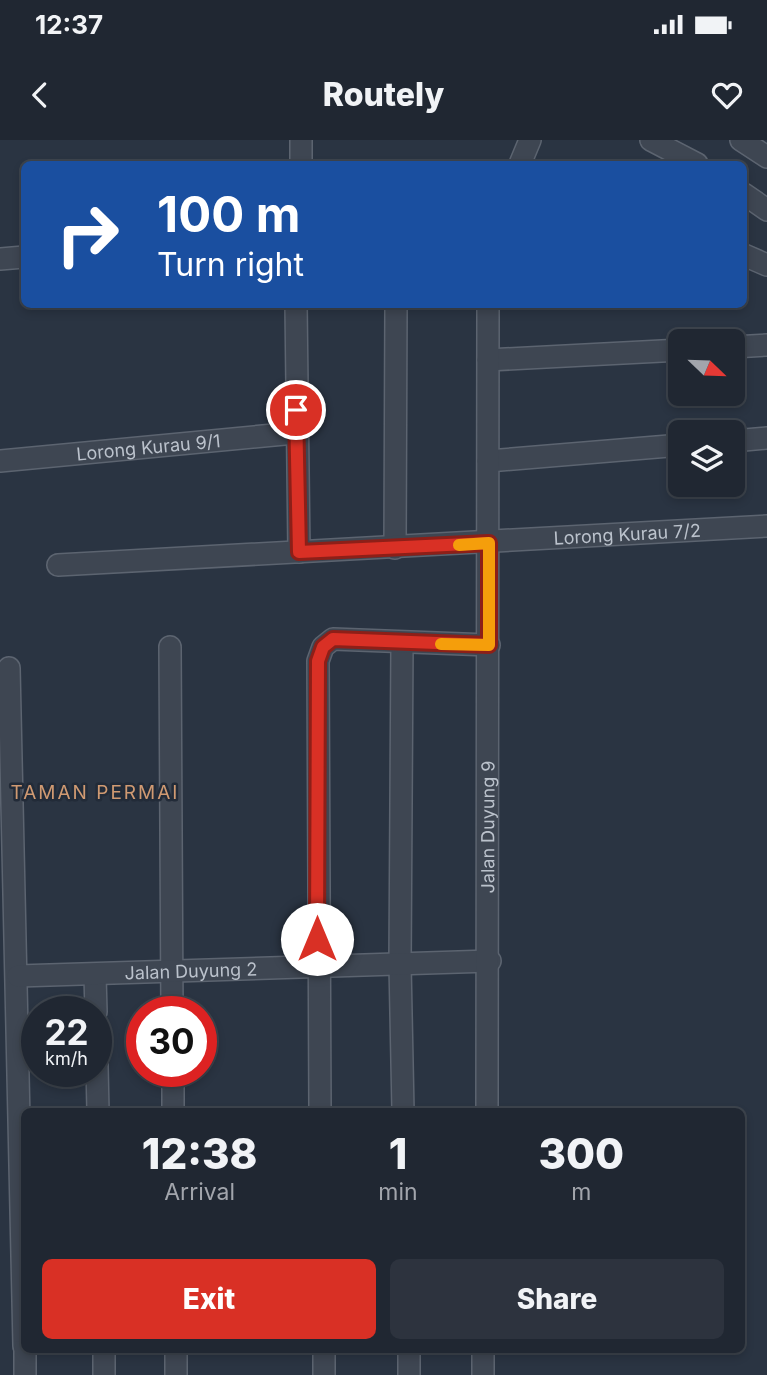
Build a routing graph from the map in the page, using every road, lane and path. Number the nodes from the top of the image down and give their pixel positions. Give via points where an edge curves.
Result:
1 (302, 140) edge
2 (530, 140) edge
3 (651, 140) edge
4 (741, 140) edge
5 (767, 158) edge
6 (301, 161) edge
7 (521, 161) edge
8 (691, 161) edge
9 (747, 196) edge
10 (767, 210) edge
11 (747, 256) edge
12 (21, 257) edge
13 (0, 259) edge
14 (767, 265) edge
15 (296, 308) edge
16 (396, 308) edge
17 (488, 308) edge
18 (767, 345) edge
19 (746, 346) edge
20 (668, 351) edge
21 (488, 360) junction
22 (295, 433) junction
23 (767, 438) edge
24 (745, 440) edge
25 (668, 446) edge
26 (0, 461) edge
27 (488, 461) junction
28 (767, 526) edge
29 (489, 543) junction
30 (395, 548) junction
31 (299, 552) junction
32 (58, 565) dead end
33 (402, 643) junction
34 (489, 645) junction
35 (170, 647) dead end
36 (9, 668) dead end
37 (490, 961) junction
38 (400, 964) junction
39 (317, 967) junction
40 (172, 972) junction
41 (95, 975) junction
42 (18, 976) junction
43 (96, 996) edge
44 (172, 996) edge
45 (97, 1087) edge
46 (173, 1087) edge
47 (98, 1108) edge
48 (173, 1108) edge
49 (320, 1108) edge
50 (403, 1108) edge
51 (487, 1108) edge
52 (21, 1156) edge
53 (25, 1353) edge
54 (104, 1353) edge
55 (176, 1353) edge
56 (324, 1353) edge
57 (408, 1353) edge
58 (483, 1353) edge
59 (26, 1375) edge
60 (104, 1375) edge
61 (176, 1375) edge
62 (324, 1375) edge
63 (409, 1375) edge
64 (483, 1375) edge

1 - 6 street
2 - 7 street
3 - 8 street
4 - 5 street
9 - 10 street
11 - 14 street
12 - 13 street
15 - 22 street
16 - 30 street
17 - 21 street, Jalan Duyung 9
18 - 19 street
20 - 21 street
21 - 27 street, Jalan Duyung 9
22 - 26 street, Lorong Kurau 9/1
22 - 31 street
23 - 24 street
25 - 27 street
27 - 29 street, Jalan Duyung 9
28 - 29 street, Lorong Kurau 7/2
29 - 30 street, Lorong Kurau 7/2
29 - 34 street, Jalan Duyung 9
30 - 31 street, Lorong Kurau 7/2
31 - 32 street, Lorong Kurau 7/2
33 - 34 street
33 - 38 street
33 - 39 street via 333,639 323,647 318,661
34 - 37 street, Jalan Duyung 9
35 - 40 street
36 - 42 street
37 - 38 street, Jalan Duyung 2
37 - 51 street, Jalan Duyung 9
38 - 39 street, Jalan Duyung 2
38 - 50 street
39 - 40 street, Jalan Duyung 2
39 - 49 street
40 - 41 street, Jalan Duyung 2
40 - 44 street
41 - 42 street, Jalan Duyung 2
41 - 43 street
42 - 52 street
45 - 47 street
46 - 48 street
53 - 59 street
54 - 60 street
55 - 61 street
56 - 62 street
57 - 63 street
58 - 64 street

